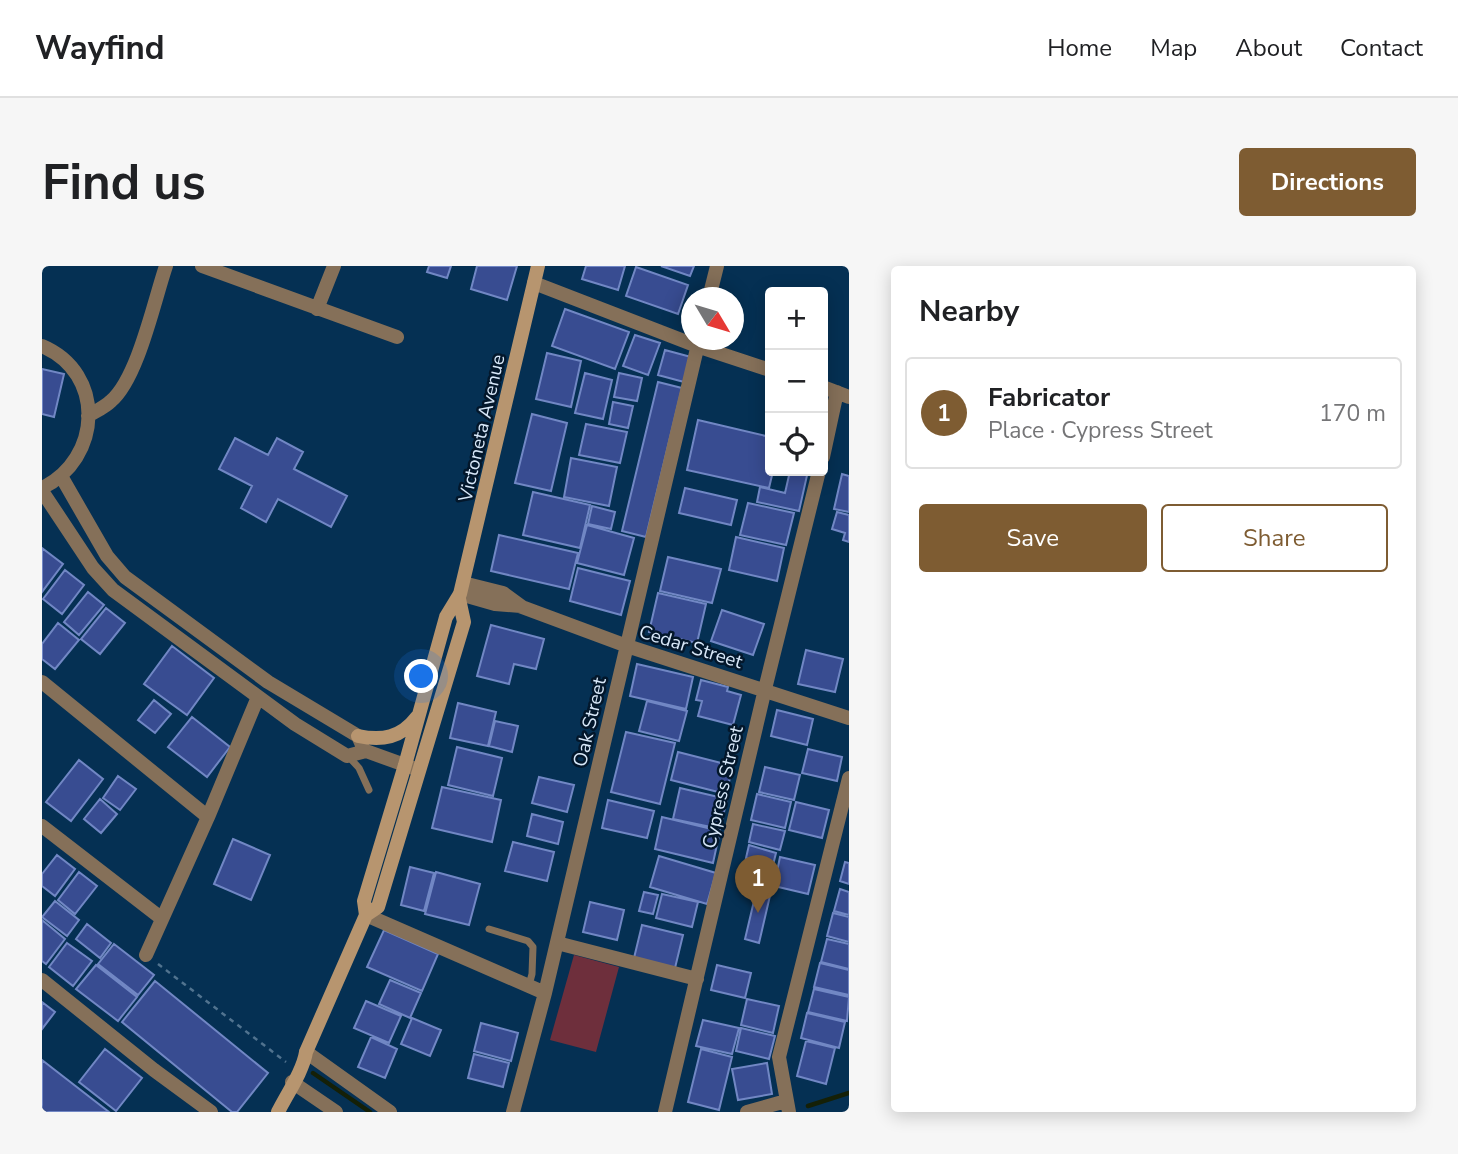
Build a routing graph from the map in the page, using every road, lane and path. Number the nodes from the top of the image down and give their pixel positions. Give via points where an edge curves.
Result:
1 (166, 266) edge
2 (202, 266) edge
3 (334, 266) edge
4 (538, 266) edge
5 (717, 266) edge
6 (534, 283) junction
7 (712, 287) edge
8 (317, 309) junction
9 (397, 337) dead end
10 (681, 337) edge
11 (42, 346) edge
12 (696, 350) edge
13 (717, 350) edge
14 (765, 368) edge
15 (843, 395) edge
16 (88, 416) junction
17 (828, 442) edge
18 (61, 476) junction
19 (818, 476) edge
20 (42, 489) edge
21 (461, 592) junction
22 (165, 607) junction
23 (154, 621) junction
24 (626, 646) junction
25 (42, 681) edge
26 (765, 689) junction
27 (258, 697) junction
28 (420, 713) junction
29 (849, 718) edge
30 (358, 736) junction
31 (366, 751) junction
32 (347, 756) junction
33 (405, 765) junction
34 (421, 770) junction
35 (849, 778) edge
36 (369, 790) dead end
37 (208, 817) junction
38 (42, 826) edge
39 (366, 915) junction
40 (161, 918) junction
41 (489, 929) dead end
42 (557, 943) junction
43 (146, 954) joint
44 (697, 979) junction
45 (42, 980) edge
46 (528, 986) junction
47 (545, 993) junction
48 (306, 1052) junction
49 (293, 1075) junction
50 (788, 1106) edge
51 (211, 1112) edge
52 (278, 1112) edge
53 (336, 1112) edge
54 (390, 1112) edge
55 (513, 1112) edge
56 (665, 1112) edge
57 (747, 1112) edge

1 - 16 street via 134,366 112,401
2 - 8 street
3 - 8 street
4 - 6 main road, Victoneta Avenue
5 - 7 street
6 - 10 street
6 - 21 main road, Victoneta Avenue
8 - 9 street
11 - 16 street via 66,362 81,382
12 - 24 street, Oak Street
13 - 14 street
15 - 17 street
16 - 18 street via 88,433 78,457
18 - 20 street
18 - 22 street via 107,556 125,577
19 - 26 street, Cypress Street
20 - 23 street via 93,568
21 - 24 street, Cedar Street via 495,604 522,607
21 - 28 main road, Victoneta Avenue via 446,617
21 - 34 main road, Victoneta Avenue via 464,622
22 - 23 street
22 - 30 street via 268,682
23 - 27 street
24 - 26 street, Cedar Street
24 - 42 street, Oak Street
25 - 37 street
26 - 29 street, Cedar Street
26 - 44 street, Cypress Street
27 - 32 street
27 - 37 street
28 - 30 main road via 409,728 393,737
28 - 33 main road, Victoneta Avenue
30 - 31 street
31 - 32 street
31 - 33 street
32 - 36 lane via 359,768
33 - 34 street
33 - 39 main road, Victoneta Avenue via 364,901
34 - 39 main road, Victoneta Avenue via 378,907
35 - 50 street via 779,1057
37 - 40 street
38 - 40 street
39 - 46 street
39 - 48 main road, Victoneta Avenue
40 - 43 street
41 - 46 lane via 534,947
42 - 44 street
42 - 47 street, Oak Street
43 - 49 path
44 - 56 street, Cypress Street
45 - 51 street
46 - 47 street
47 - 55 street, Oak Street
48 - 49 main road, Victoneta Avenue
48 - 54 street
49 - 52 main road, Victoneta Avenue
49 - 53 street
50 - 57 street

